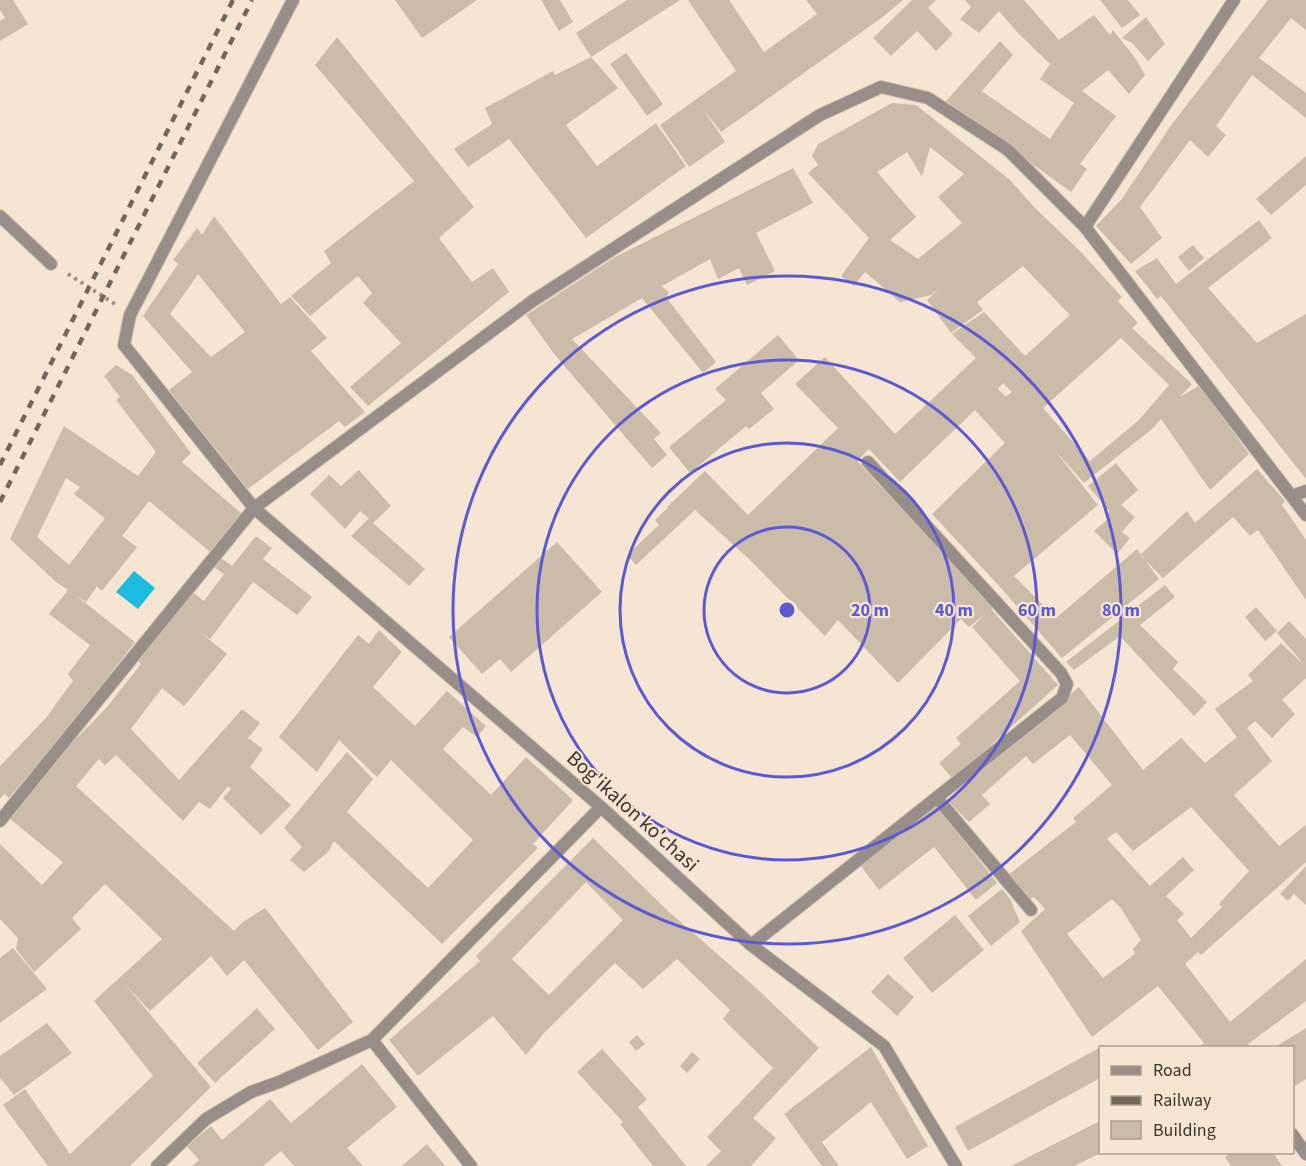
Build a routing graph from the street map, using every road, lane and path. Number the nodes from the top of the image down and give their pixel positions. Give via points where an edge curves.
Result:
1 (293, 0) edge
2 (1234, 0) edge
3 (0, 216) edge
4 (1085, 227) junction
5 (51, 264) joint
6 (129, 315) junction
7 (868, 462) dead end
8 (1306, 491) edge
9 (1292, 496) junction
10 (254, 508) junction
11 (1306, 515) edge
12 (937, 798) junction
13 (601, 807) junction
14 (0, 821) edge
15 (1031, 910) dead end
16 (751, 945) junction
17 (372, 1040) junction
18 (1294, 1136) edge
19 (1306, 1154) edge
20 (157, 1166) edge
21 (471, 1166) edge
22 (956, 1166) edge

1 - 6 street, Bog'ikalon ko'chasi
2 - 4 street
3 - 5 street
4 - 9 street
4 - 10 street via 1008,150 928,98 881,87 820,115 531,302
5 - 6 path via 104,295
6 - 10 street, Bog'ikalon ko'chasi via 124,345
7 - 12 street via 1067,684 1062,698
8 - 9 street
9 - 11 street
10 - 13 street, Bog'ikalon ko'chasi
10 - 14 street
12 - 15 street
12 - 16 street
13 - 16 street, Bog'ikalon ko'chasi
13 - 17 street
16 - 22 street, Bog'ikalon ko'chasi via 884,1046
17 - 20 street via 251,1092 206,1119
17 - 21 street
18 - 19 street

